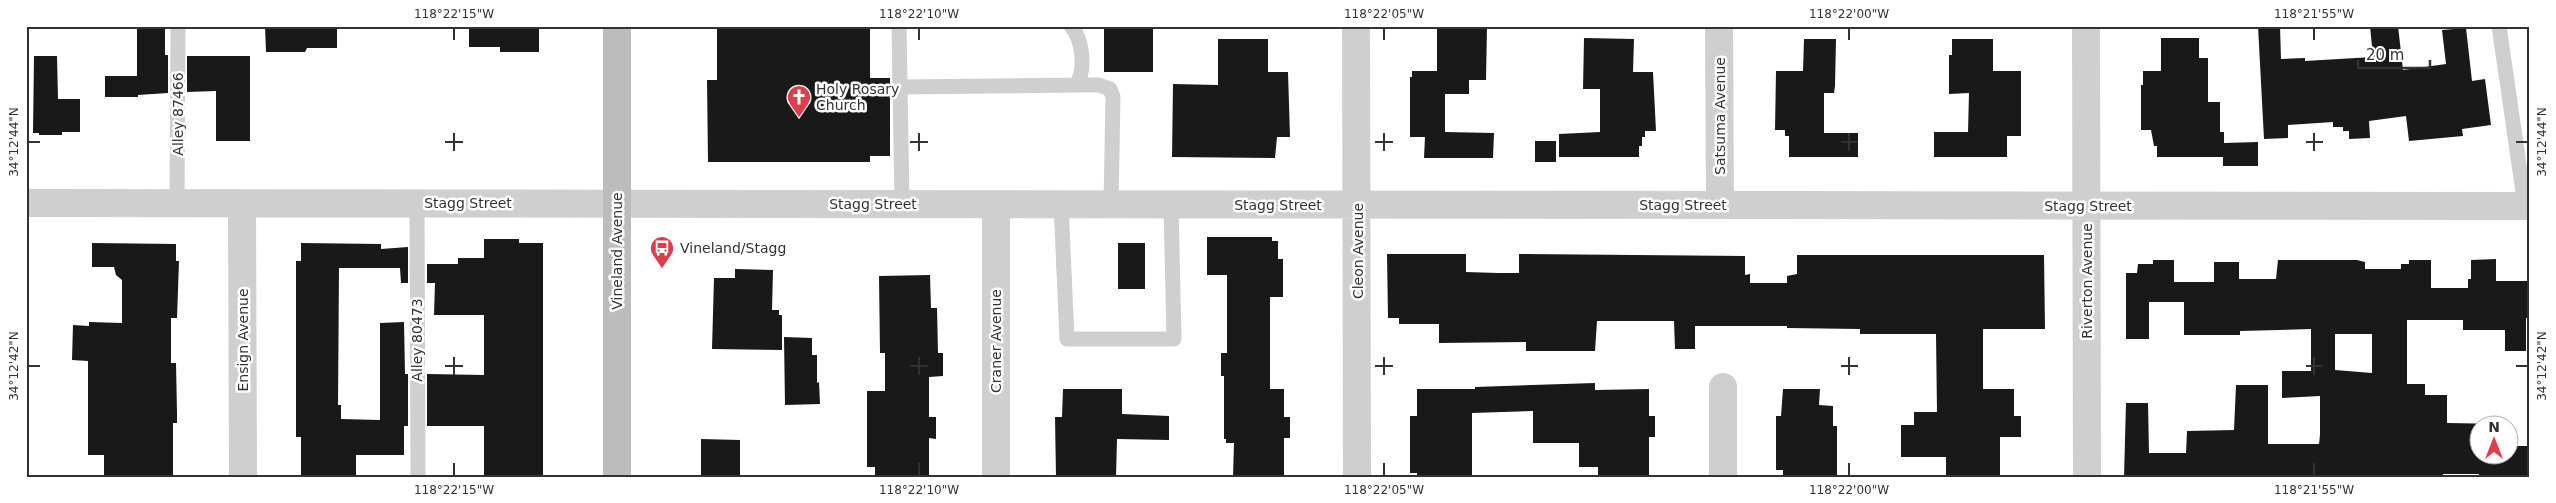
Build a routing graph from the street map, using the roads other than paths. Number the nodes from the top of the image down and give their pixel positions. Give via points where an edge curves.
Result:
1 (178, 26) edge
2 (617, 26) edge
3 (899, 26) edge
4 (1071, 26) edge
5 (1356, 26) edge
6 (1719, 26) edge
7 (2086, 26) edge
8 (2499, 26) edge
9 (1076, 85) junction
10 (900, 87) junction
11 (26, 203) edge
12 (177, 203) junction
13 (617, 203) junction
14 (242, 204) junction
15 (417, 204) junction
16 (902, 204) junction
17 (1061, 204) junction
18 (1112, 204) junction
19 (996, 205) junction
20 (1171, 205) junction
21 (1358, 205) junction
22 (1720, 205) junction
23 (2087, 206) junction
24 (2527, 206) edge
25 (1723, 386) dead end
26 (244, 477) edge
27 (418, 477) edge
28 (617, 477) edge
29 (996, 477) edge
30 (1357, 477) edge
31 (1722, 477) edge
32 (2087, 477) edge

1 - 12 lane, Alley 87466
2 - 13 main road, Vineland Avenue
3 - 10 lane
4 - 9 lane via 1079,39 1082,76
5 - 21 street, Cleon Avenue
6 - 22 street, Satsuma Avenue
7 - 23 street, Riverton Avenue
8 - 24 lane
9 - 10 lane
9 - 18 lane via 1099,85 1110,89 1113,97
10 - 16 lane
11 - 12 street, Stagg Street
12 - 14 street, Stagg Street
13 - 15 street, Stagg Street
13 - 16 street, Stagg Street
13 - 28 main road, Vineland Avenue
14 - 15 street, Stagg Street
14 - 26 street, Ensign Avenue
15 - 27 lane, Alley 80473
16 - 19 street, Stagg Street
17 - 18 street, Stagg Street
17 - 19 street, Stagg Street
17 - 20 lane via 1067,338 1174,339
18 - 20 street, Stagg Street
19 - 29 street, Craner Avenue
20 - 21 street, Stagg Street
21 - 22 street, Stagg Street
21 - 30 street, Cleon Avenue
22 - 23 street, Stagg Street
23 - 24 street, Stagg Street
23 - 32 street, Riverton Avenue
25 - 31 street

